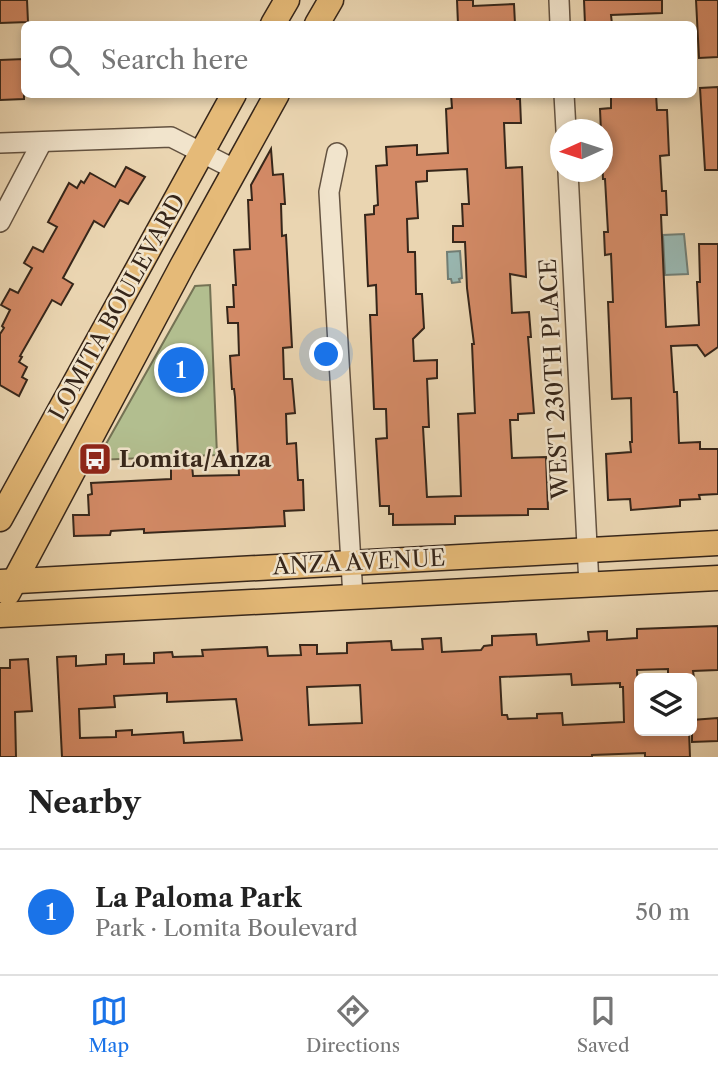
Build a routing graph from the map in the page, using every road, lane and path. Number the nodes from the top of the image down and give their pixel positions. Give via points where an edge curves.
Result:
1 (287, 0) edge
2 (331, 0) edge
3 (559, 0) edge
4 (275, 21) edge
5 (319, 21) edge
6 (560, 21) edge
7 (232, 98) edge
8 (275, 98) edge
9 (564, 98) edge
10 (565, 119) edge
11 (43, 142) junction
12 (0, 144) edge
13 (202, 152) junction
14 (337, 153) dead end
15 (236, 170) junction
16 (569, 182) edge
17 (0, 222) edge
18 (0, 519) edge
19 (718, 543) edge
20 (588, 549) junction
21 (351, 563) junction
22 (718, 578) edge
23 (8, 581) edge
24 (590, 584) junction
25 (353, 597) junction
26 (0, 606) edge
27 (0, 615) edge

1 - 4 main road
2 - 5 main road
3 - 6 street
7 - 13 main road, LOMITA BOULEVARD
8 - 15 main road, LOMITA BOULEVARD
9 - 10 street
11 - 12 street
11 - 13 street via 171,137
11 - 17 street
13 - 15 street
13 - 18 main road, LOMITA BOULEVARD
14 - 21 street via 329,192
15 - 23 main road, LOMITA BOULEVARD
16 - 20 street, WEST 230TH PLACE
19 - 20 main road, ANZA AVENUE
20 - 21 main road, ANZA AVENUE
20 - 24 street, WEST 230TH PLACE
21 - 23 main road, ANZA AVENUE
21 - 25 street
22 - 24 main road, ANZA AVENUE
23 - 26 main road, LOMITA BOULEVARD
24 - 25 main road, ANZA AVENUE
25 - 27 main road, ANZA AVENUE

